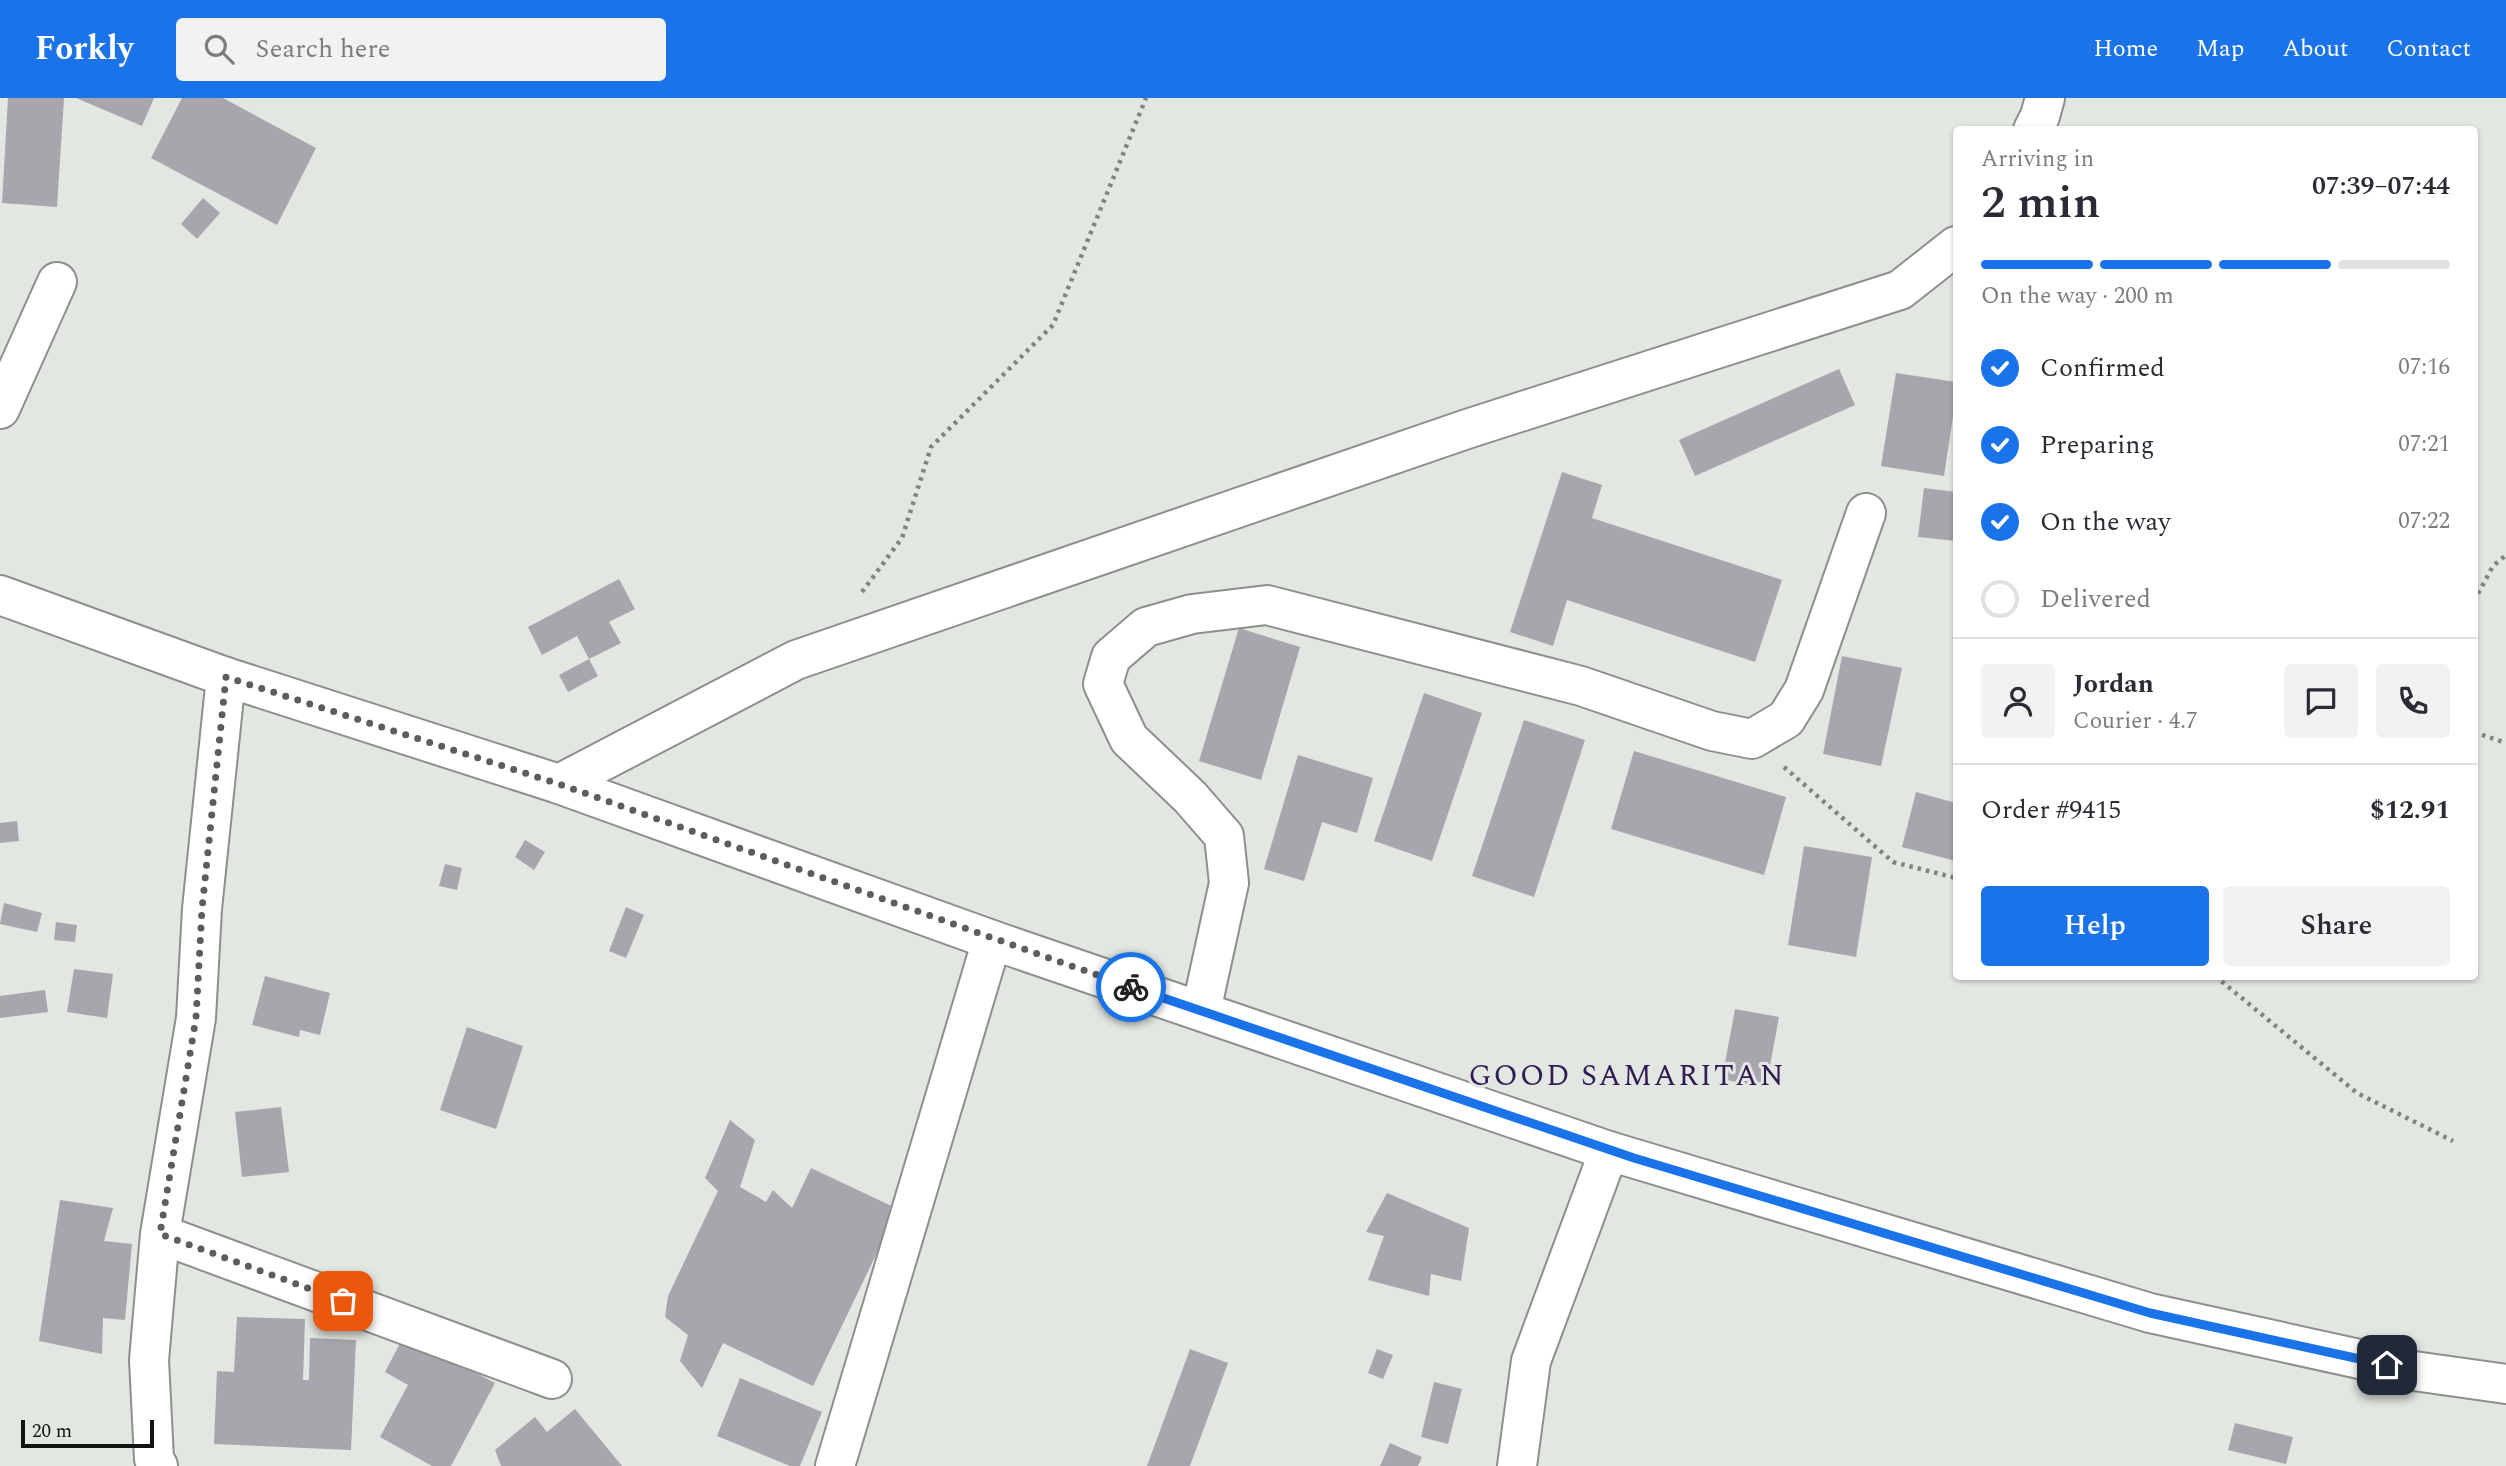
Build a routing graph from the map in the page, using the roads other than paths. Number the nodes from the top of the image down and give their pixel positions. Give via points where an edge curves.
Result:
1 (2045, 98) edge
2 (2036, 126) edge
3 (1953, 248) edge
4 (57, 282) dead end
5 (0, 409) edge
6 (1866, 513) dead end
7 (0, 595) edge
8 (226, 677) junction
9 (559, 784) junction
10 (992, 940) junction
11 (1201, 1011) junction
12 (1609, 1151) junction
13 (160, 1234) junction
14 (552, 1379) dead end
15 (2506, 1384) edge
16 (158, 1466) edge
17 (835, 1466) edge
18 (1517, 1466) edge

1 - 2 main road
3 - 9 main road via 1899,290 1467,429 796,660
4 - 5 main road
6 - 11 main road via 1804,690 1786,719 1752,739 1712,731 1581,686 1267,605 1192,614 1146,627 1111,657 1103,684 1129,739 1224,836 1229,883
7 - 8 main road
8 - 9 main road
8 - 13 main road via 202,909 196,1018
9 - 10 main road
10 - 11 main road
10 - 17 main road
11 - 12 main road
12 - 15 main road via 2150,1313 2414,1371
12 - 18 main road via 1531,1361
13 - 14 main road
13 - 16 main road via 149,1360

